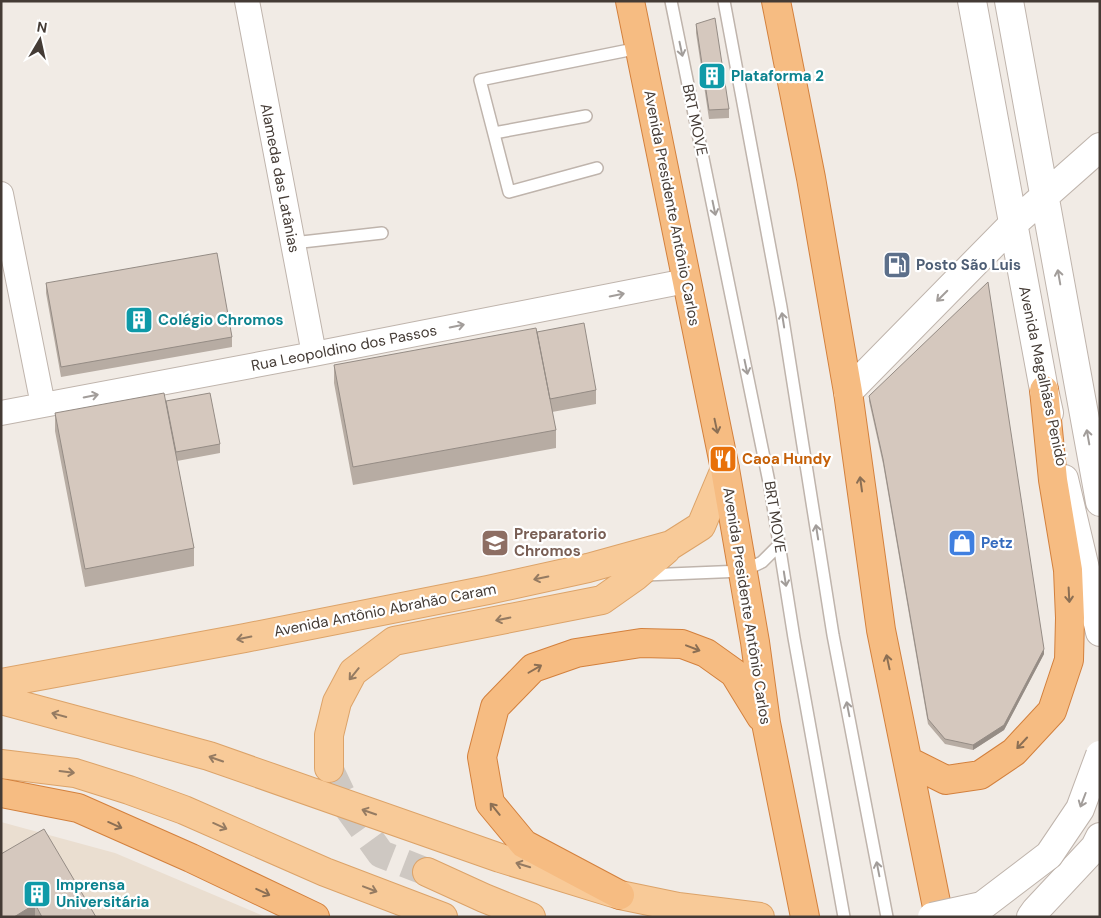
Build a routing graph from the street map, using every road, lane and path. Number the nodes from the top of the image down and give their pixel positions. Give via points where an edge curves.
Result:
1 (247, 1) edge
2 (630, 1) edge
3 (671, 1) edge
4 (724, 1) edge
5 (776, 1) edge
6 (972, 1) edge
7 (1009, 1) edge
8 (639, 48) junction
9 (586, 116) dead end
10 (494, 133) junction
11 (1100, 147) edge
12 (597, 168) dead end
13 (1, 194) edge
14 (1044, 196) junction
15 (1013, 224) junction
16 (382, 233) dead end
17 (293, 244) junction
18 (686, 281) junction
19 (314, 354) junction
20 (1044, 390) junction
21 (848, 392) junction
22 (43, 405) junction
23 (1, 413) edge
24 (725, 469) junction
25 (1100, 502) edge
26 (671, 545) junction
27 (779, 545) junction
28 (588, 568) junction
29 (743, 571) junction
30 (636, 576) junction
31 (1100, 632) edge
32 (1, 683) edge
33 (1, 700) edge
34 (766, 723) junction
35 (1100, 755) edge
36 (908, 761) junction
37 (1, 764) edge
38 (329, 768) tunnel mouth
39 (1, 793) edge
40 (1100, 837) edge
41 (427, 872) tunnel mouth
42 (620, 895) junction
43 (753, 916) edge
44 (315, 917) edge
45 (443, 917) edge
46 (531, 917) edge
47 (804, 917) edge
48 (844, 917) edge
49 (888, 917) edge
50 (932, 917) edge
51 (939, 917) edge
52 (1031, 917) edge

1 - 17 street, Alameda das Latânias
2 - 8 highway, Avenida Presidente Antônio Carlos
3 -> 27 lane, BRT MOVE
49 -> 4 lane via 833,635 781,307
5 - 21 highway
6 - 15 street, Avenida Magalhães Penido
7 - 14 street, Avenida Magalhães Penido
8 - 10 lane via 480,80
8 - 18 highway, Avenida Presidente Antônio Carlos
9 - 10 lane
10 - 12 lane via 509,192
11 - 14 street
13 - 22 street
14 - 15 street
25 -> 14 street, Avenida Magalhães Penido
15 - 20 street, Avenida Magalhães Penido
15 -> 21 street
16 - 17 lane
17 - 19 street, Alameda das Latânias
19 -> 18 street, Rua Leopoldino dos Passos
18 -> 24 highway, Avenida Presidente Antônio Carlos
22 -> 19 street, Rua Leopoldino dos Passos
20 - 31 street, Avenida Magalhães Penido
20 -> 36 highway via 1053,480 1068,570 1070,618 1069,660 1052,711 1014,752 980,776 946,780
36 -> 21 highway via 881,630
22 - 23 street, Rua Leopoldino dos Passos
24 - 26 main road, Avenida Antônio Abrahão Caram via 701,526
24 - 29 highway, Avenida Presidente Antônio Carlos
26 - 28 main road, Avenida Antônio Abrahão Caram
26 - 30 main road
27 - 29 lane via 762,562
27 -> 48 lane, BRT MOVE
28 - 30 lane
28 -> 32 main road, Avenida Antônio Abrahão Caram via 254,636
29 - 30 lane
29 - 34 highway, Avenida Presidente Antônio Carlos
30 -> 38 main road via 602,600 394,641 353,672 337,702 329,735
42 -> 33 main road via 500,858 210,756
42 -> 34 highway via 524,844 490,803 482,757 495,707 532,668 576,653 641,643 682,644 706,653 734,674
34 - 47 highway, Avenida Presidente Antônio Carlos
35 -> 50 street, bridge via 1080,809 1049,855 982,906
36 - 51 highway
37 -> 45 main road via 75,773 129,790 184,810 325,872
39 -> 44 highway via 78,808
40 - 52 street via 1095,847
41 - 46 main road
42 - 43 main road via 678,907

